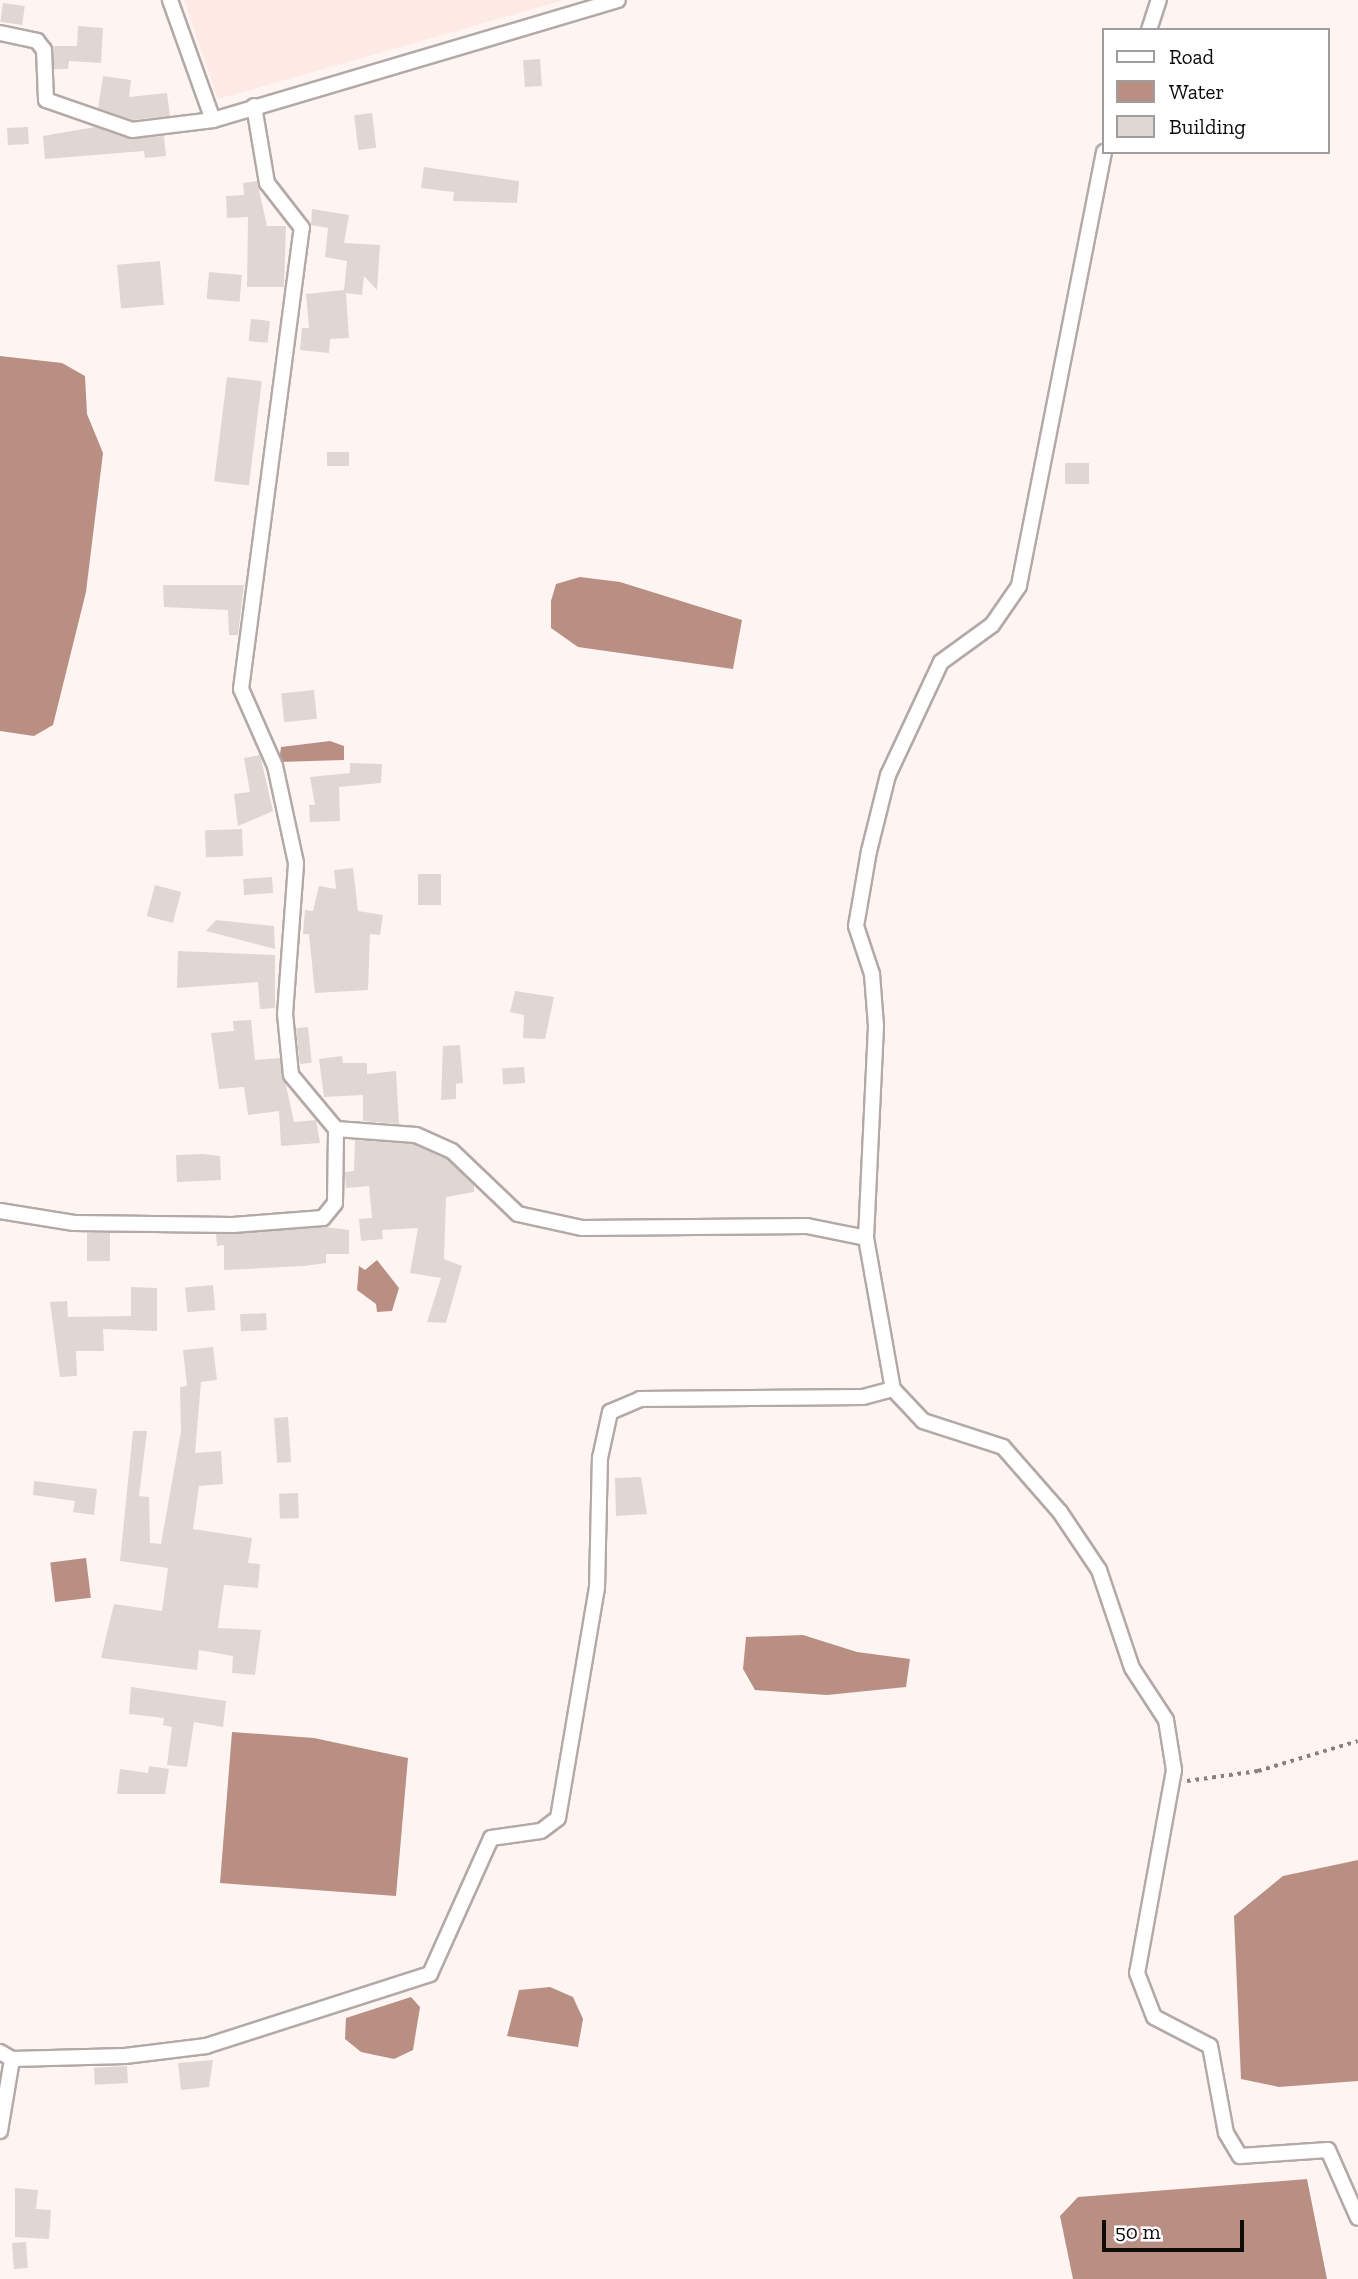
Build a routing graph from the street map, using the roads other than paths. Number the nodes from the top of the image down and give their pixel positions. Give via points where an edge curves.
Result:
1 (170, 0) edge
2 (618, 0) edge
3 (1159, 0) edge
4 (1150, 28) edge
5 (0, 33) edge
6 (254, 106) junction
7 (213, 120) junction
8 (1104, 154) edge
9 (336, 1129) junction
10 (0, 1211) edge
11 (866, 1238) junction
12 (893, 1389) junction
13 (6, 2056) edge
14 (0, 2132) edge
15 (1358, 2218) edge

1 - 7 street
2 - 6 street
3 - 4 street
5 - 7 street via 37,41 44,50 46,100 132,130
6 - 7 street
6 - 9 street via 267,183 302,228 241,690 275,766 296,863 285,1014 291,1074
8 - 11 street via 1019,586 992,625 941,662 888,775 869,851 856,926 872,974 876,1026
9 - 10 street via 335,1203 323,1219 74,1223
9 - 11 street via 416,1135 452,1151 518,1214 582,1228 807,1226
11 - 12 street
12 - 13 street via 863,1397 640,1399 610,1412 600,1458 597,1588 558,1818 541,1831 491,1838 430,1974 206,2046
12 - 15 street via 923,1421 1003,1447 1060,1512 1099,1570 1132,1668 1166,1720 1172,1782 1137,1973 1154,2017 1210,2046 1226,2133 1240,2156 1328,2150
13 - 14 street

